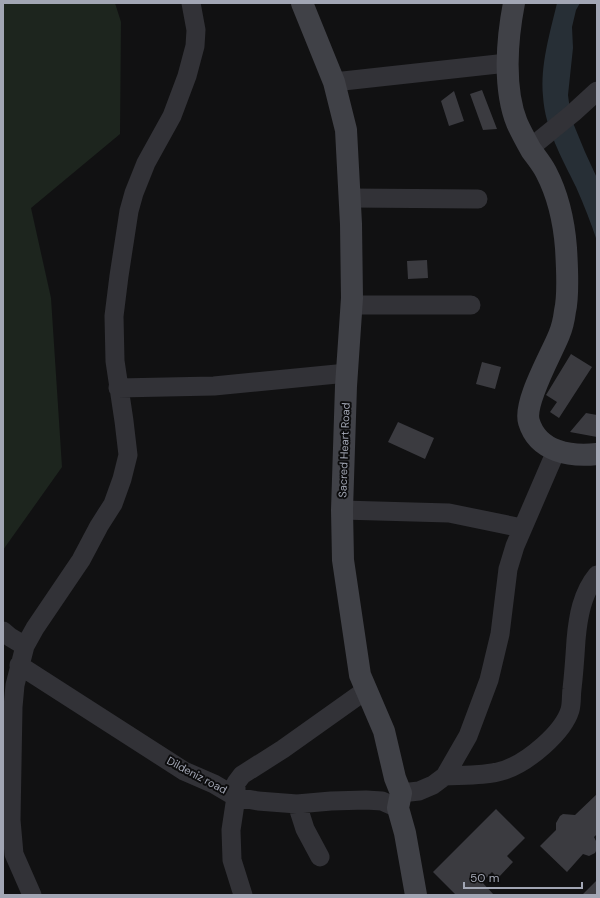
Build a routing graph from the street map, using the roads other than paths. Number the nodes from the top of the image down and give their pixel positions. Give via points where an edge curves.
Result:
1 (191, 3) edge
2 (302, 3) edge
3 (514, 3) edge
4 (507, 63) junction
5 (334, 82) junction
6 (597, 91) edge
7 (538, 141) junction
8 (350, 198) junction
9 (478, 199) dead end
10 (352, 305) junction
11 (471, 305) dead end
12 (347, 373) junction
13 (118, 388) junction
14 (556, 451) junction
15 (597, 454) edge
16 (342, 510) junction
17 (522, 528) junction
18 (597, 574) edge
19 (3, 631) edge
20 (25, 646) junction
21 (19, 665) junction
22 (366, 690) junction
23 (445, 776) junction
24 (236, 797) junction
25 (400, 801) junction
26 (297, 804) junction
27 (9, 855) edge
28 (320, 857) dead end
29 (32, 895) edge
30 (243, 895) edge
31 (416, 895) edge

1 - 13 street via 195,46 187,76 172,116 146,163 129,211 114,316
2 - 5 street, Sacred Heart Road
3 - 4 street
4 - 5 street
4 - 7 street via 510,97 517,121
5 - 8 street, Sacred Heart Road via 346,130
6 - 7 street
7 - 14 street via 562,218 566,248 566,311 528,410 529,422 535,433
8 - 9 street
8 - 10 street, Sacred Heart Road
10 - 11 street
10 - 12 street, Sacred Heart Road
12 - 13 street via 214,386
12 - 16 street, Sacred Heart Road
13 - 20 street via 128,455 113,504 81,560
14 - 15 street via 568,454
14 - 17 street
16 - 17 street via 449,513
16 - 22 street, Sacred Heart Road via 343,560 360,675
17 - 23 street via 508,569 500,634 489,680 468,736
18 - 23 street via 584,596 578,622 570,709 565,723 553,738 521,762 505,770
19 - 20 street
20 - 21 street
21 - 24 street, Dildeniz road via 184,771
21 - 27 street via 13,707
22 - 24 street via 242,775 236,783
22 - 25 street, Sacred Heart Road via 384,731
23 - 25 street via 433,785
24 - 26 street, Dildeniz road
24 - 30 street via 231,830 232,860
25 - 26 street, Dildeniz road via 331,801
25 - 31 street, Sacred Heart Road
26 - 28 street via 305,828
27 - 29 street

